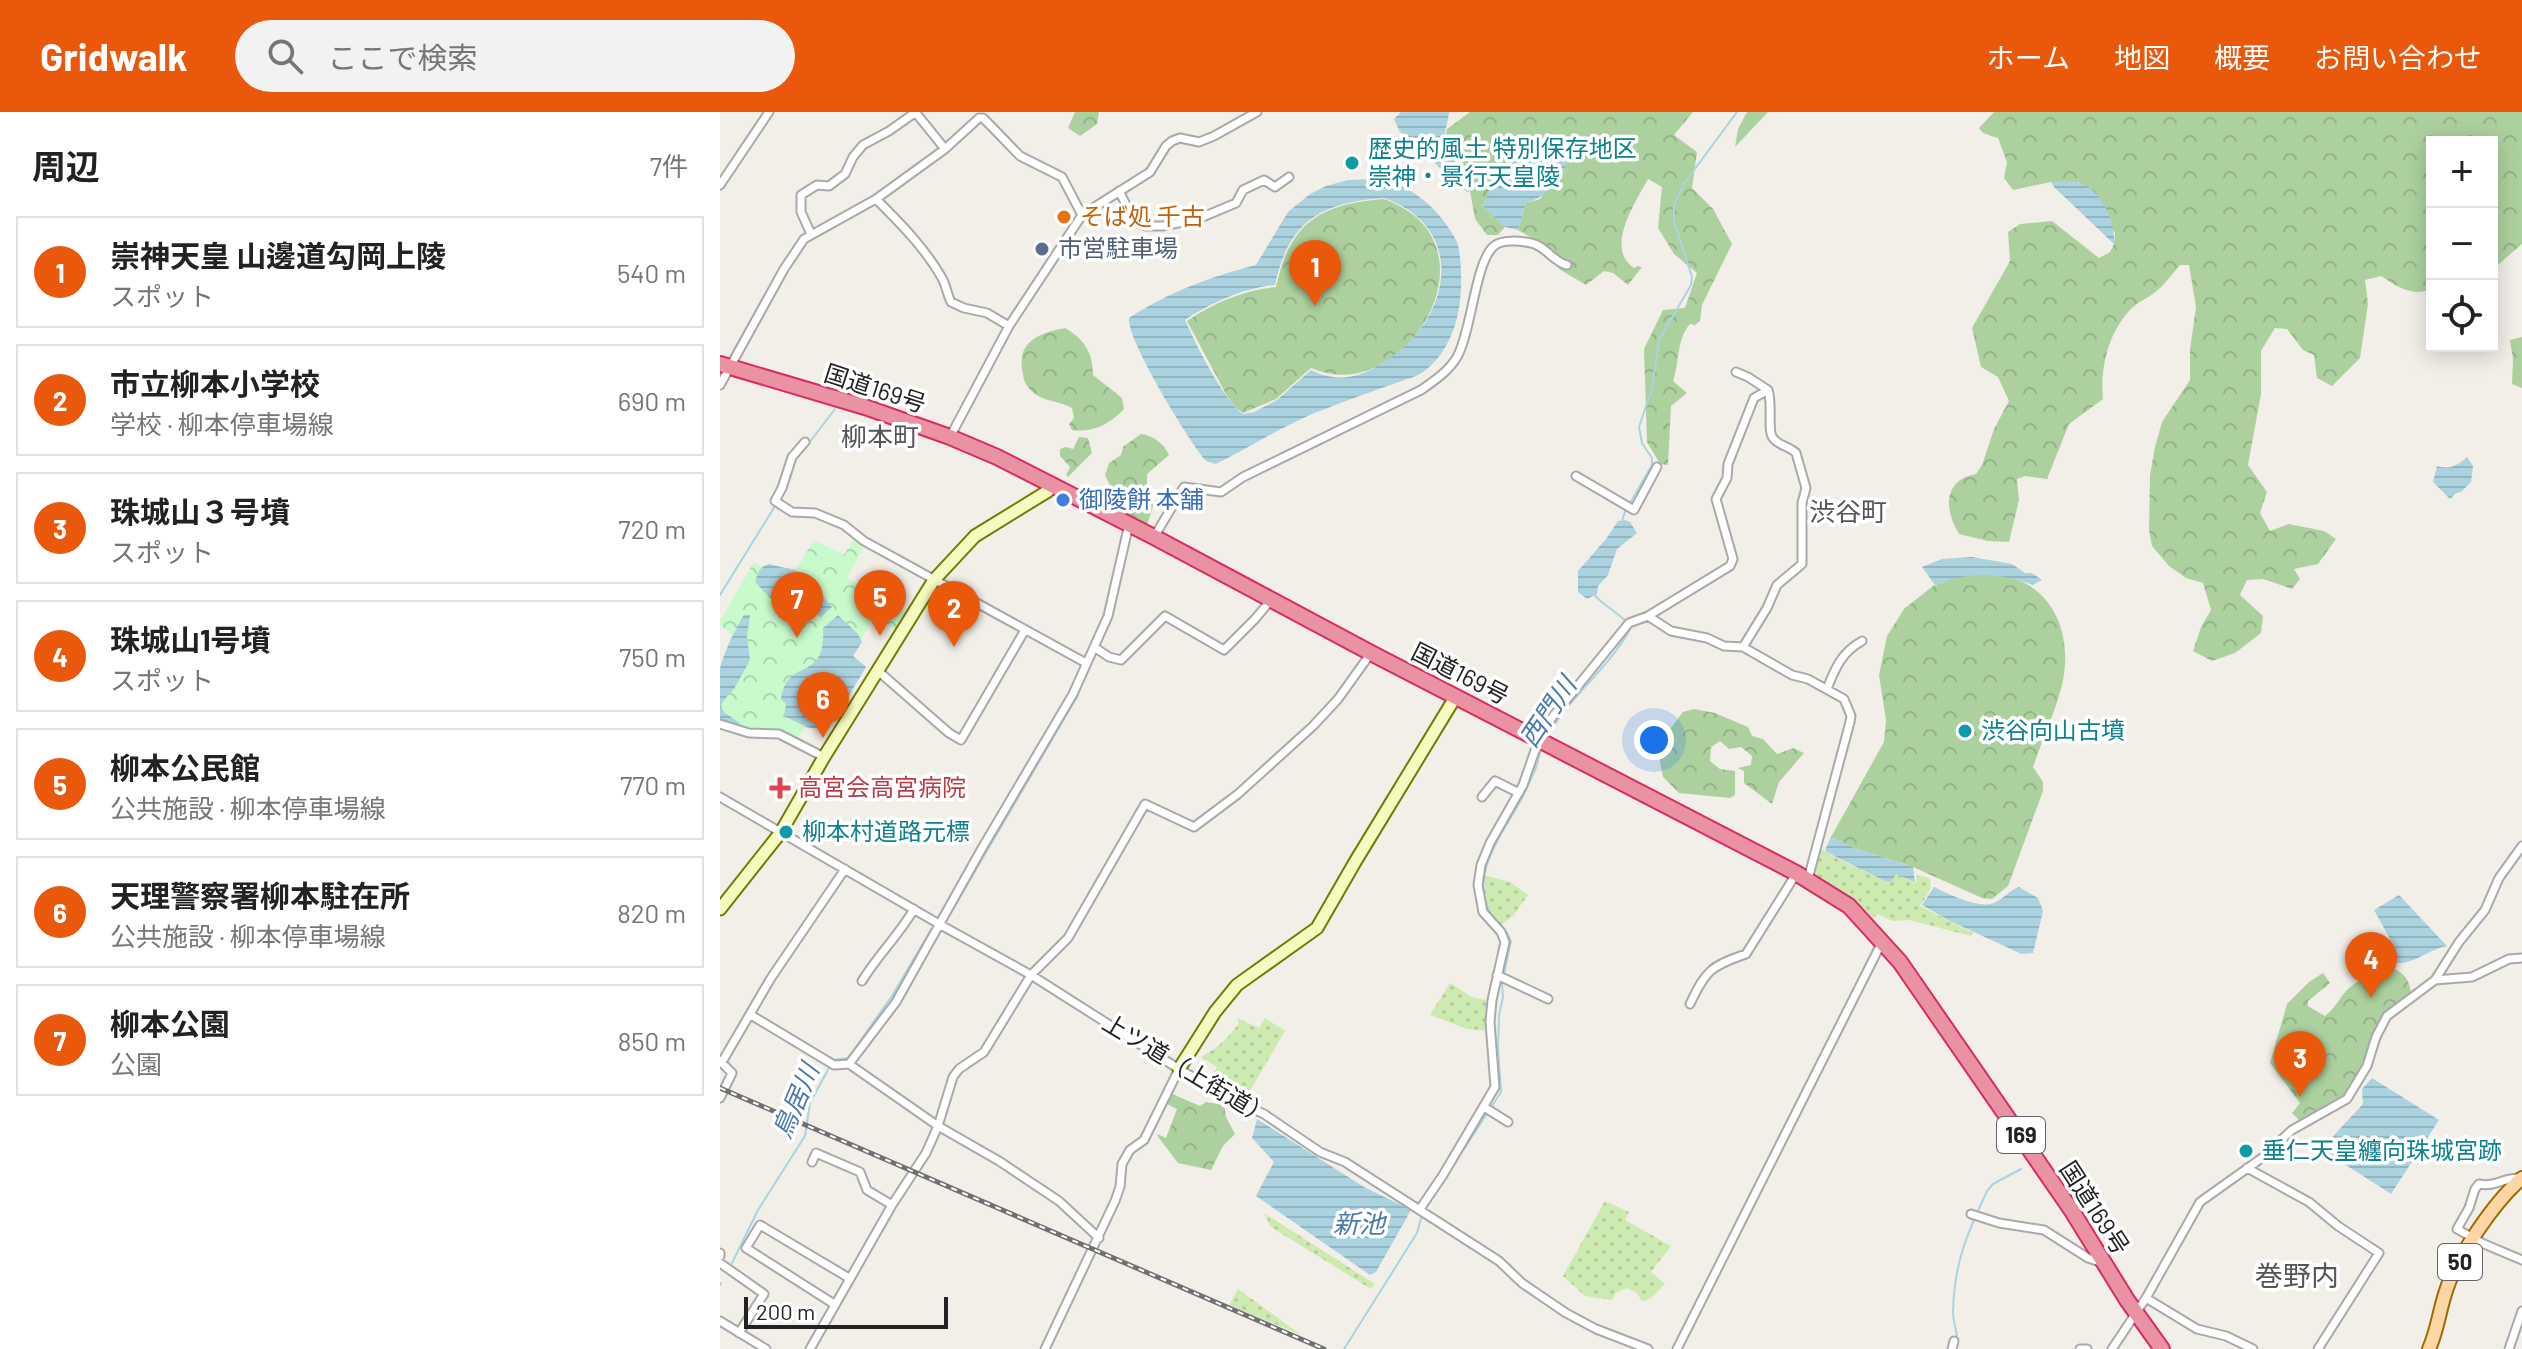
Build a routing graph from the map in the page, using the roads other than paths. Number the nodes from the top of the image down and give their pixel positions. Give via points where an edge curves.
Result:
1 (769, 112) edge
2 (1257, 112) edge
3 (916, 113) edge
4 (980, 115) edge
5 (945, 149) junction
6 (1289, 177) dead end
7 (721, 183) edge
8 (1119, 191) junction
9 (876, 199) junction
10 (1082, 215) junction
11 (811, 234) junction
12 (1567, 265) dead end
13 (1009, 326) junction
14 (725, 366) edge
15 (1736, 372) dead end
16 (720, 385) edge
17 (1768, 390) junction
18 (950, 437) junction
19 (805, 442) dead end
20 (1657, 467) dead end
21 (1576, 476) dead end
22 (1053, 485) junction
23 (1129, 524) junction
24 (1154, 537) junction
25 (934, 580) junction
26 (1272, 600) junction
27 (1648, 616) junction
28 (1025, 630) junction
29 (1862, 641) dead end
30 (1094, 647) junction
31 (1743, 647) junction
32 (1371, 653) junction
33 (1086, 663) junction
34 (877, 670) junction
35 (1827, 689) junction
36 (1456, 696) junction
37 (720, 724) edge
38 (1544, 742) junction
39 (824, 757) junction
40 (1519, 793) junction
41 (720, 797) edge
42 (1482, 797) dead end
43 (781, 832) junction
44 (2522, 846) edge
45 (845, 869) junction
46 (1802, 876) junction
47 (720, 909) edge
48 (914, 909) junction
49 (939, 924) junction
50 (1882, 942) junction
51 (2522, 958) edge
52 (1031, 975) junction
53 (1501, 976) junction
54 (2435, 980) junction
55 (862, 981) dead end
56 (1548, 999) dead end
57 (1690, 1004) dead end
58 (751, 1015) junction
59 (721, 1062) edge
60 (849, 1064) junction
61 (1179, 1069) junction
62 (720, 1098) edge
63 (1488, 1109) junction
64 (1508, 1122) dead end
65 (938, 1126) junction
66 (812, 1162) dead end
67 (2247, 1168) junction
68 (2518, 1178) edge
69 (892, 1205) junction
70 (1423, 1210) junction
71 (1971, 1214) dead end
72 (1099, 1238) junction
73 (2473, 1239) junction
74 (2522, 1260) edge
75 (720, 1263) edge
76 (2105, 1264) junction
77 (849, 1278) junction
78 (2146, 1298) junction
79 (834, 1304) junction
80 (2522, 1311) edge
81 (2136, 1312) junction
82 (720, 1321) edge
83 (739, 1333) junction
84 (766, 1349) edge
85 (810, 1349) edge
86 (1045, 1349) edge
87 (1648, 1349) edge
88 (1677, 1349) edge
89 (2080, 1349) edge
90 (2087, 1349) edge
91 (2112, 1349) edge
92 (2162, 1349) edge
93 (2253, 1349) edge
94 (2318, 1349) edge
95 (2429, 1349) edge
96 (2509, 1349) edge

1 - 7 street
2 - 8 street via 1199,142 1172,141 1150,172
3 - 5 street
3 - 11 street via 863,145 845,174 829,186 817,185 801,195 801,212
4 - 5 street
4 - 10 street via 1020,156 1062,177
5 - 9 street
6 - 8 street via 1275,187 1264,180 1243,190 1236,203 1224,209 1163,226 1135,222
8 - 10 street
9 - 11 street
9 - 13 street via 923,250 951,302
10 - 13 street
11 - 14 street
12 - 24 street via 1532,243 1494,246 1483,266 1465,339 1439,377 1221,492 1184,487
13 - 18 street
14 - 16 street
14 - 18 highway, 国道169号 / 169
15 - 17 street
17 - 27 street via 1754,398 1716,499 1733,559 1730,566
17 - 31 street via 1772,437 1793,449 1806,488 1802,564 1777,585
18 - 22 highway, 国道169号 / 169
19 - 25 street via 792,457 775,501 792,512 815,513 844,525
20 - 21 street via 1634,510
22 - 23 highway, 国道169号 / 169
22 - 25 main road via 975,536
23 - 24 highway, 国道169号 / 169
23 - 30 street via 1108,616
24 - 26 highway, 国道169号 / 169
25 - 28 street
25 - 34 main road
26 - 30 street via 1224,650 1165,616 1121,660
26 - 32 highway, 国道169号 / 169
27 - 31 street via 1671,631
27 - 38 street via 1627,626 1550,720
28 - 33 street
28 - 34 street via 961,740
29 - 35 street via 1847,649
30 - 33 street
31 - 35 street
32 - 36 highway, 国道169号 / 169
32 - 52 street via 1313,726 1194,827 1145,804 1068,938
33 - 49 street
34 - 39 main road
35 - 46 street via 1844,699 1851,716
36 - 38 highway, 国道169号 / 169
36 - 61 main road via 1317,928 1237,985
37 - 39 street via 749,733 779,734
38 - 40 street
38 - 46 highway, 国道169号 / 169
39 - 43 main road
40 - 42 street via 1495,781
40 - 53 street via 1484,854 1478,885 1483,912 1505,942
41 - 43 street, 上ツ道（上街道）
43 - 45 street, 上ツ道（上街道）
43 - 47 main road
44 - 54 street
45 - 48 street, 上ツ道（上街道）
45 - 58 street
46 - 50 highway, 国道169号 / 169 via 1849,906
46 - 57 street via 1746,954 1710,970
48 - 49 street, 上ツ道（上街道）
48 - 55 street
49 - 52 street, 上ツ道（上街道）
49 - 60 street via 896,1002
50 - 76 highway, 国道169号 / 169 via 1955,1040
50 - 88 street
51 - 54 street via 2472,977
52 - 61 street, 上ツ道（上街道）
52 - 65 street via 984,1052 953,1077
53 - 56 street
53 - 63 street via 1490,1022 1495,1087
54 - 67 street via 2387,1016 2347,1099 2292,1130
58 - 59 street
58 - 60 street via 832,1064
59 - 62 street via 732,1073
60 - 65 street
61 - 70 street, 上ツ道（上街道）
61 - 72 street via 1144,1140 1122,1164 1120,1187
63 - 64 street
63 - 70 street
65 - 69 street
65 - 72 street via 1059,1201
66 - 69 street via 816,1153 860,1172 867,1190
67 - 78 street via 2200,1202
67 - 94 street via 2309,1202 2379,1253
68 - 73 main road, 50
68 - 73 street via 2475,1189 2457,1229
69 - 77 street
70 - 87 street, 上ツ道（上街道） via 1566,1313
71 - 76 street via 2044,1230
72 - 86 street
73 - 74 street
73 - 95 main road, 50 via 2450,1280
75 - 83 street via 764,1294
76 - 81 highway, 国道169号 / 169
77 - 79 street
77 - 79 street via 760,1225 746,1248
78 - 81 street
78 - 93 street via 2197,1329
79 - 85 street
80 - 96 street
81 - 91 street
81 - 92 highway, 国道169号 / 169
82 - 83 street
83 - 84 street
89 - 90 street

